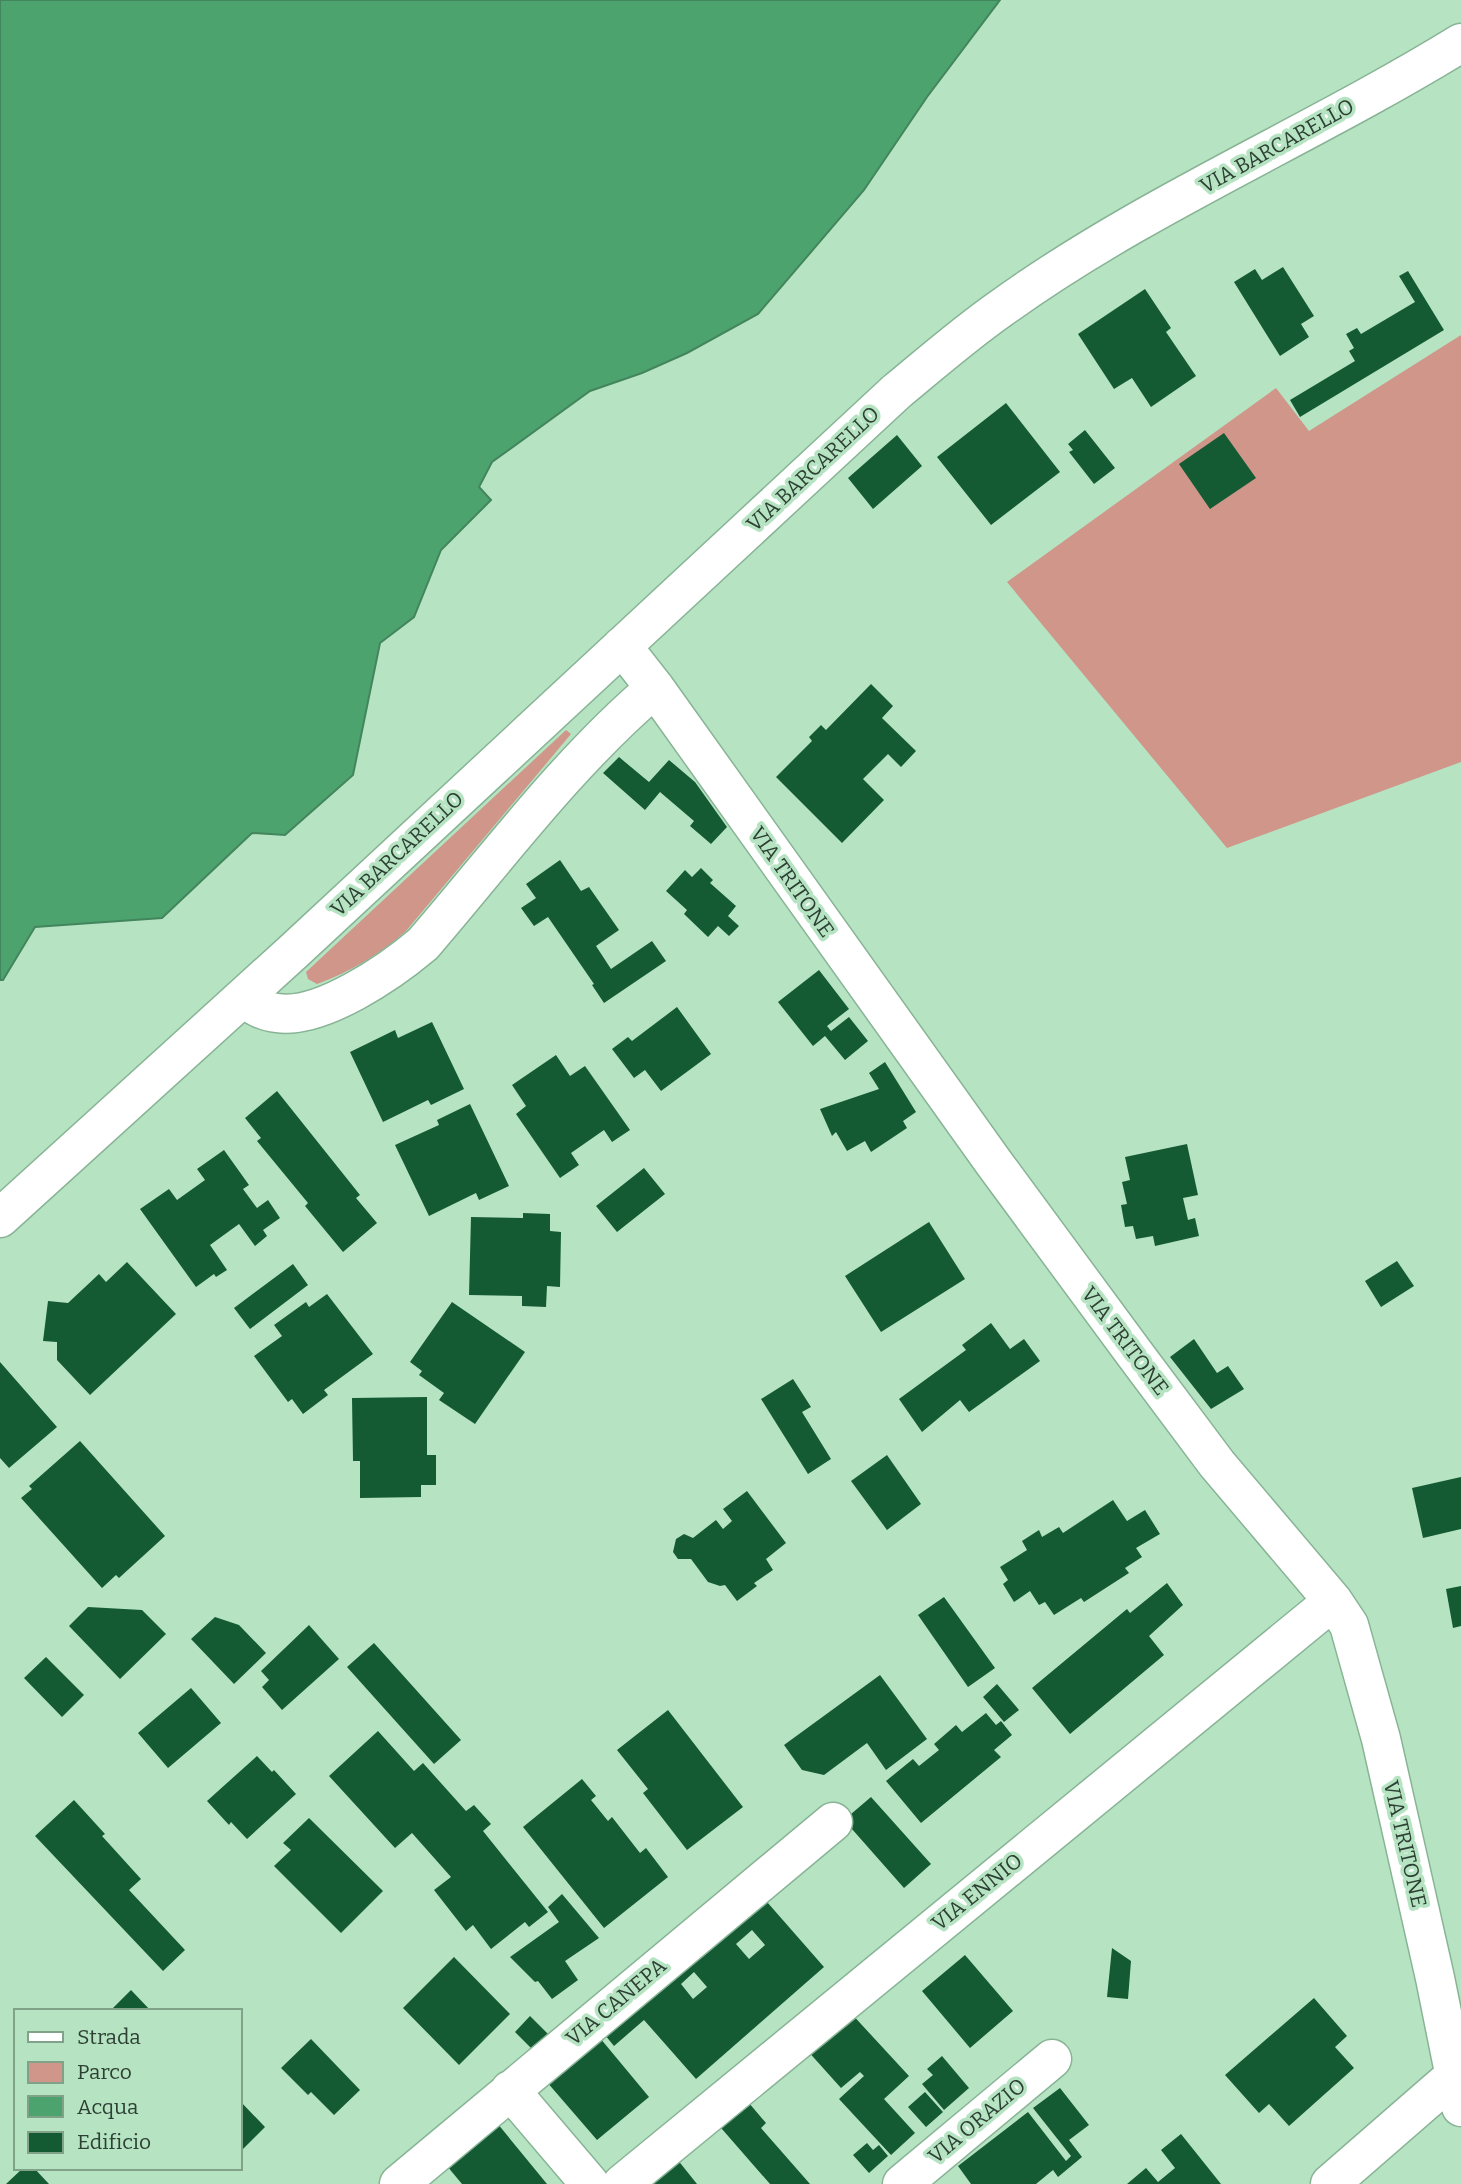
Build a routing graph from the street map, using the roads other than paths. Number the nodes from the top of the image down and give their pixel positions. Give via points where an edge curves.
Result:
1 (1461, 43) edge
2 (622, 646) junction
3 (655, 688) junction
4 (243, 998) junction
5 (0, 1218) edge
6 (1333, 1601) junction
7 (833, 1822) dead end
8 (1052, 2059) dead end
9 (1459, 2085) edge
10 (510, 2090) junction
11 (399, 2184) edge
12 (590, 2184) edge
13 (622, 2184) edge
14 (902, 2184) edge
15 (1330, 2184) edge

1 - 2 street, VIA BARCARELLO via 1139,221 1000,309 896,393
2 - 3 street, VIA TRITONE
2 - 4 street, VIA BARCARELLO
3 - 4 street via 584,754 423,944 397,966 308,1012 278,1014
3 - 6 street, VIA TRITONE via 1134,1353 1217,1464
4 - 5 street, VIA BARCARELLO
6 - 9 street, VIA TRITONE via 1349,1625 1381,1739
6 - 13 street, VIA ENNIO
7 - 10 street, VIA CANEPA
8 - 14 street, VIA ORAZIO
9 - 15 street
10 - 11 street, VIA CANEPA
10 - 12 street

